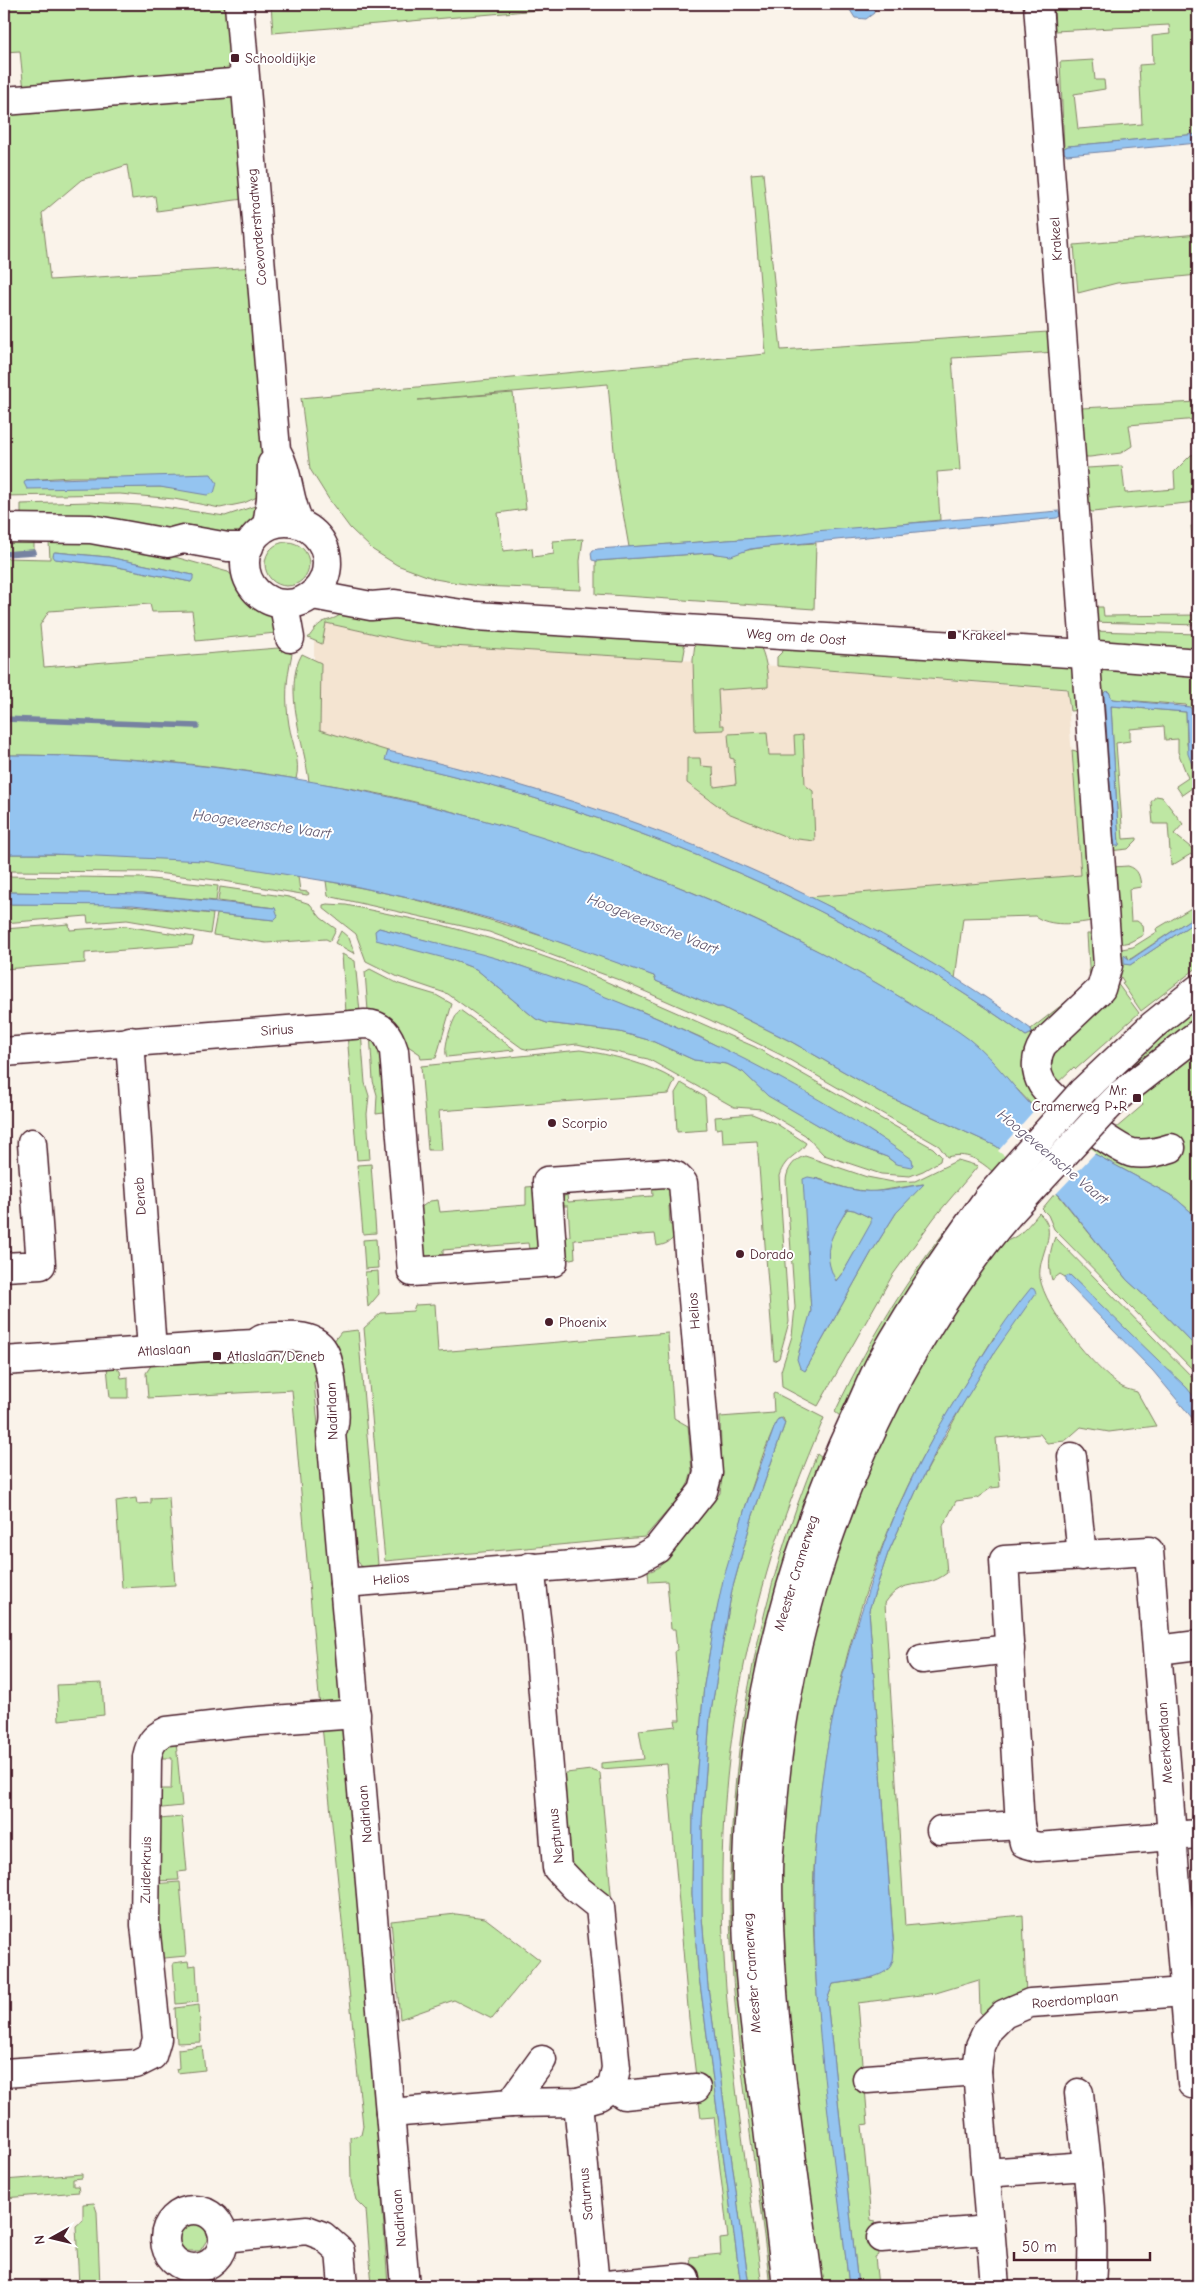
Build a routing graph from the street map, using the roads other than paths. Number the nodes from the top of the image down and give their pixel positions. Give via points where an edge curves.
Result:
1 (239, 4) edge
2 (1038, 4) edge
3 (245, 82) junction
4 (4, 101) edge
5 (276, 450) junction
6 (300, 524) junction
7 (267, 526) junction
8 (4, 528) edge
9 (168, 543) junction
10 (249, 547) junction
11 (328, 570) junction
12 (246, 574) junction
13 (313, 595) junction
14 (395, 604) junction
15 (284, 605) junction
16 (290, 638) dead end
17 (1085, 654) junction
18 (1198, 663) edge
19 (1198, 989) edge
20 (1198, 1034) edge
21 (130, 1041) junction
22 (4, 1052) edge
23 (32, 1143) dead end
24 (1170, 1148) dead end
25 (405, 1192) joint
26 (998, 1206) junction
27 (4, 1267) edge
28 (320, 1346) joint
29 (152, 1350) junction
30 (4, 1361) edge
31 (1072, 1457) dead end
32 (1082, 1556) junction
33 (530, 1568) junction
34 (344, 1583) junction
35 (1198, 1645) edge
36 (1010, 1649) junction
37 (1158, 1650) junction
38 (922, 1659) dead end
39 (356, 1714) junction
40 (1020, 1825) junction
41 (941, 1830) dead end
42 (1185, 1835) edge
43 (1191, 1991) edge
44 (542, 2060) dead end
45 (976, 2071) junction
46 (4, 2073) edge
47 (867, 2079) dead end
48 (1192, 2084) dead end
49 (612, 2087) junction
50 (696, 2088) dead end
51 (1079, 2093) dead end
52 (578, 2102) junction
53 (511, 2103) junction
54 (390, 2113) junction
55 (1087, 2166) junction
56 (985, 2173) junction
57 (990, 2230) junction
58 (223, 2238) dead end
59 (882, 2238) dead end
60 (685, 2278) dead end
61 (343, 2286) edge
62 (405, 2286) edge
63 (594, 2286) edge
64 (787, 2286) edge
65 (809, 2286) edge
66 (995, 2286) edge
67 (1091, 2286) edge

1 - 3 street, Coevorderstraatweg
2 - 17 street, Krakeel
3 - 4 street
3 - 5 street, Coevorderstraatweg
5 - 6 street, Coevorderstraatweg via 285,465 290,496
5 - 7 street, Coevorderstraatweg via 271,467
6 - 7 street via 284,522
6 - 11 street via 319,537 328,558
7 - 10 street via 258,532
8 - 9 street via 92,529
9 - 10 street via 183,539 228,547
9 - 12 street via 180,552
10 - 12 street
11 - 13 street
11 - 14 street, Weg om de Oost
12 - 15 street via 261,596
13 - 14 street, Weg om de Oost via 371,606
13 - 15 street
14 - 17 street, Weg om de Oost via 504,618
15 - 16 street
17 - 18 street, Weg om de Oost
17 - 24 street, Krakeel via 1108,965 1101,989 1043,1044 1037,1071 1046,1090 1123,1150 1149,1154
19 - 26 street, Meester Cramerweg, bridge via 1152,1026 1082,1092
20 - 26 street, Meester Cramerweg, bridge via 1121,1094
21 - 22 street, Sirius
21 - 25 street, Sirius via 365,1024 381,1028 391,1040 394,1050
21 - 29 street, Deneb
23 - 27 street via 41,1265
25 - 33 street, Helios via 412,1272 553,1262 547,1181 665,1173 676,1176 683,1183 708,1473 703,1491 657,1549 638,1560
26 - 64 street, Meester Cramerweg via 922,1294 885,1356 837,1455 796,1566 779,1627 761,1714 747,1858 747,1924 754,2020
26 - 65 street, Meester Cramerweg via 990,1235 954,1284 886,1398 838,1509 810,1593 788,1684 775,1773 768,1872 771,1969
28 - 29 street, Atlaslaan via 304,1336 292,1336 262,1339 256,1343
28 - 34 street, Nadirlaan via 328,1360 332,1385 335,1426 332,1433
29 - 30 street, Atlaslaan
31 - 32 street
32 - 36 street, Meerkoetlaan via 1004,1560
32 - 37 street, Meerkoetlaan via 1149,1551
33 - 34 street, Helios
33 - 49 street, Neptunus via 557,1868 600,1907 616,2068
34 - 39 street, Nadirlaan
35 - 37 street
36 - 38 street
36 - 40 street, Meerkoetlaan
37 - 42 street, Meerkoetlaan
39 - 46 street, Zuiderkruis via 246,1722 167,1731 157,1736 150,1744 147,1757 145,1925 157,2039 152,2056 136,2064
39 - 54 street, Nadirlaan
40 - 41 street
40 - 42 street, Meerkoetlaan via 1024,1843 1038,1847
42 - 43 street, Meerkoetlaan
43 - 45 street, Roerdomplaan via 1030,2002 1004,2014 988,2031 980,2046
43 - 48 street
44 - 53 street
45 - 47 street
45 - 56 street, Roerdomplaan
49 - 50 street via 624,2095
49 - 52 street via 599,2096
51 - 55 street
52 - 53 street
52 - 63 street, Saturnus
53 - 54 street
54 - 62 street, Nadirlaan
55 - 56 street
55 - 67 street via 1093,2258
56 - 57 street, Roerdomplaan
57 - 59 street
57 - 66 street, Roerdomplaan
58 - 61 street via 306,2230 323,2236 340,2251
60 - 63 street, Saturnus

